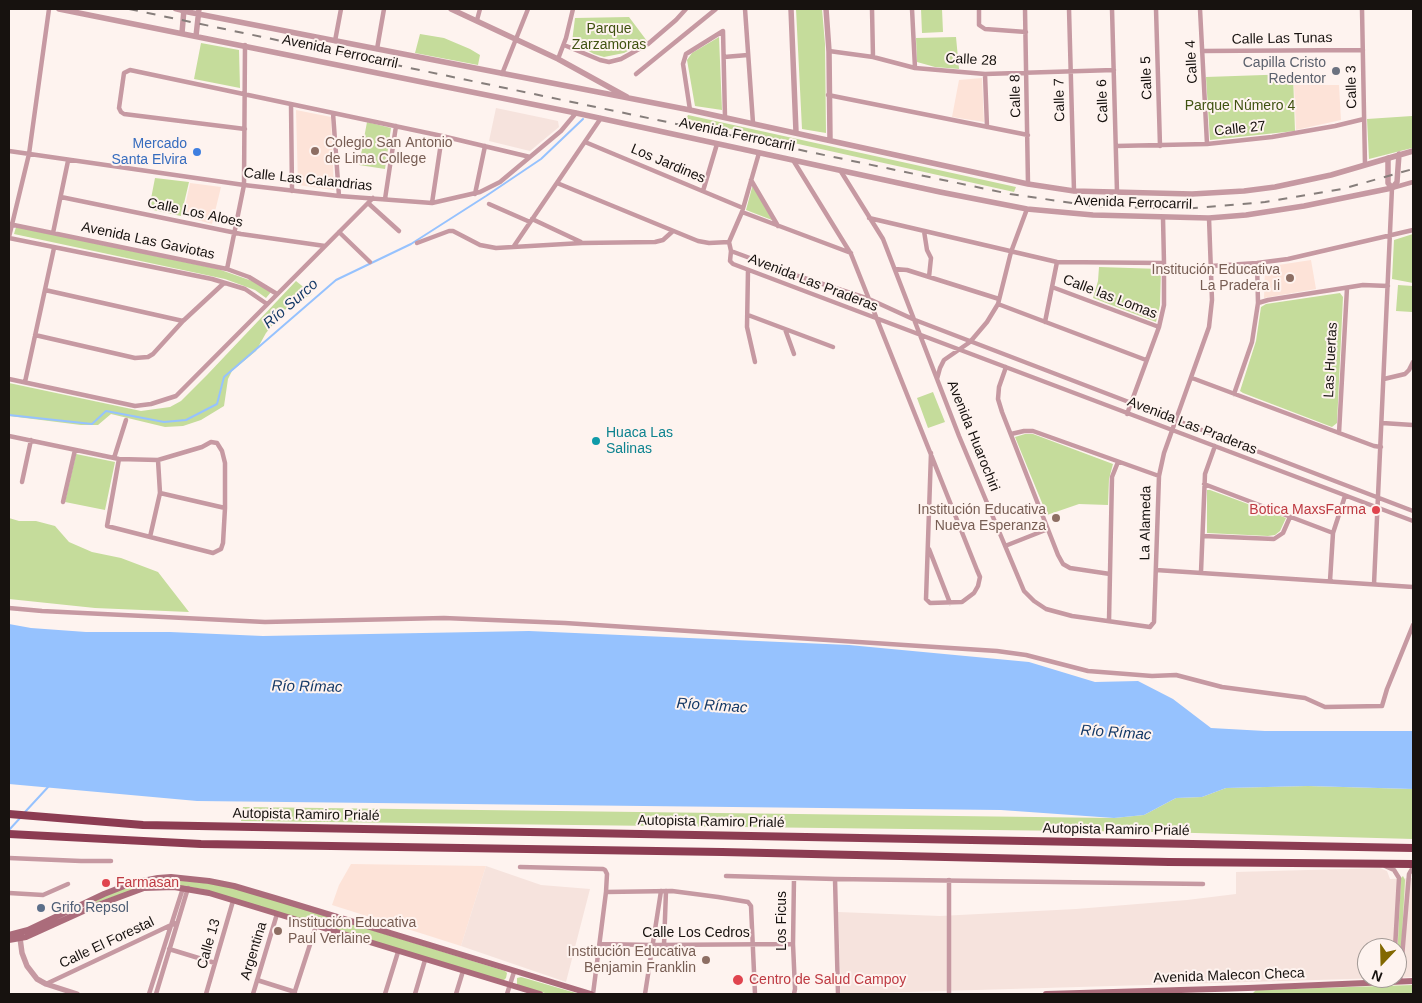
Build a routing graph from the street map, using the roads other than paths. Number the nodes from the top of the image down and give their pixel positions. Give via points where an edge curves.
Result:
1 (49, 9) edge
2 (59, 9) edge
3 (176, 9) edge
4 (341, 9) edge
5 (384, 9) edge
6 (451, 9) edge
7 (480, 9) edge
8 (528, 9) edge
9 (573, 9) edge
10 (686, 9) edge
11 (716, 9) edge
12 (745, 9) edge
13 (791, 9) edge
14 (826, 9) edge
15 (872, 9) edge
16 (912, 9) edge
17 (979, 9) edge
18 (1025, 9) edge
19 (1069, 9) edge
20 (1112, 9) edge
21 (1156, 9) edge
22 (1200, 9) edge
23 (1362, 9) edge
24 (183, 10) edge
25 (199, 12) edge
26 (477, 20) junction
27 (1026, 32) junction
28 (182, 33) junction
29 (196, 36) junction
30 (516, 39) junction
31 (336, 41) junction
32 (564, 44) junction
33 (245, 45) junction
34 (377, 49) junction
35 (1363, 50) junction
36 (829, 51) junction
37 (1202, 51) junction
38 (748, 56) junction
39 (724, 57) junction
40 (873, 57) junction
41 (558, 59) junction
42 (915, 68) junction
43 (1114, 70) junction
44 (1071, 71) junction
45 (1026, 72) junction
46 (502, 74) junction
47 (636, 74) dead end
48 (985, 74) junction
49 (245, 94) junction
50 (828, 94) junction
51 (632, 99) junction
52 (291, 104) junction
53 (690, 110) junction
54 (333, 113) junction
55 (576, 113) junction
56 (725, 117) junction
57 (601, 118) junction
58 (1364, 119) junction
59 (753, 123) junction
60 (396, 126) junction
61 (987, 127) junction
62 (244, 130) junction
63 (796, 132) junction
64 (1028, 135) junction
65 (442, 136) junction
66 (830, 140) junction
67 (585, 142) junction
68 (717, 144) junction
69 (1207, 144) junction
70 (484, 146) junction
71 (1116, 146) junction
72 (1160, 146) junction
73 (9, 151) edge
74 (1413, 151) edge
75 (759, 153) junction
76 (29, 154) junction
77 (1399, 154) junction
78 (530, 157) junction
79 (1388, 158) junction
80 (793, 160) junction
81 (68, 161) junction
82 (1365, 164) junction
83 (840, 170) junction
84 (751, 180) junction
85 (1413, 182) edge
86 (557, 183) junction
87 (1028, 184) junction
88 (244, 185) junction
89 (1392, 188) junction
90 (292, 191) junction
91 (703, 191) junction
92 (1074, 191) junction
93 (1117, 192) junction
94 (475, 194) junction
95 (61, 196) junction
96 (339, 196) junction
97 (373, 198) junction
98 (385, 199) junction
99 (368, 203) junction
100 (432, 203) junction
101 (489, 204) dead end
102 (1027, 209) junction
103 (743, 210) junction
104 (869, 218) junction
105 (1163, 218) junction
106 (1209, 218) junction
107 (531, 220) junction
108 (10, 224) edge
109 (778, 226) junction
110 (1413, 230) edge
111 (399, 231) dead end
112 (673, 231) junction
113 (924, 231) junction
114 (339, 232) junction
115 (53, 233) junction
116 (234, 233) junction
117 (1391, 236) junction
118 (9, 238) edge
119 (729, 242) junction
120 (417, 243) dead end
121 (582, 243) junction
122 (325, 246) junction
123 (514, 246) junction
124 (54, 248) junction
125 (731, 251) junction
126 (1011, 252) junction
127 (851, 254) junction
128 (370, 262) dead end
129 (1058, 262) junction
130 (1164, 263) junction
131 (1257, 263) junction
132 (1211, 266) junction
133 (227, 269) junction
134 (895, 269) junction
135 (748, 270) junction
136 (929, 277) junction
137 (224, 282) junction
138 (1388, 286) junction
139 (1052, 287) junction
140 (1347, 288) junction
141 (45, 290) junction
142 (277, 294) junction
143 (869, 299) junction
144 (998, 302) junction
145 (267, 304) junction
146 (1258, 304) junction
147 (748, 315) junction
148 (877, 319) junction
149 (915, 320) junction
150 (183, 321) junction
151 (1044, 322) junction
152 (1160, 328) junction
153 (784, 329) junction
154 (35, 335) junction
155 (921, 335) junction
156 (970, 342) junction
157 (833, 347) dead end
158 (958, 349) junction
159 (794, 354) dead end
160 (1146, 360) junction
161 (754, 362) dead end
162 (1413, 362) edge
163 (1006, 367) junction
164 (1192, 378) junction
165 (9, 379) edge
166 (1384, 379) junction
167 (937, 381) junction
168 (25, 382) junction
169 (1234, 394) junction
170 (1131, 403) junction
171 (1127, 414) junction
172 (126, 420) dead end
173 (1176, 421) junction
174 (1382, 423) junction
175 (1413, 425) edge
176 (1172, 430) junction
177 (1339, 433) junction
178 (1011, 434) junction
179 (9, 436) edge
180 (31, 440) junction
181 (1215, 446) junction
182 (1381, 447) junction
183 (74, 450) junction
184 (931, 453) junction
185 (116, 458) junction
186 (158, 460) junction
187 (1118, 462) junction
188 (1158, 476) junction
189 (22, 482) dead end
190 (1204, 484) junction
191 (160, 493) junction
192 (1345, 496) junction
193 (1379, 498) junction
194 (63, 502) dead end
195 (225, 508) junction
196 (1378, 508) junction
197 (1413, 511) edge
198 (1290, 517) junction
199 (1413, 521) edge
200 (1048, 529) junction
201 (1333, 532) junction
202 (1203, 536) junction
203 (150, 537) junction
204 (928, 545) junction
205 (1005, 546) junction
206 (1156, 570) junction
207 (1201, 572) junction
208 (1110, 574) junction
209 (1330, 581) junction
210 (1374, 584) junction
211 (1413, 587) edge
212 (950, 603) junction
213 (9, 608) edge
214 (1108, 621) junction
215 (1413, 625) edge
216 (1150, 627) joint
217 (9, 814) edge
218 (9, 834) edge
219 (1413, 848) edge
220 (9, 858) edge
221 (111, 860) dead end
222 (1382, 864) junction
223 (1413, 866) edge
224 (520, 867) dead end
225 (726, 876) dead end
226 (794, 878) junction
227 (835, 879) junction
228 (949, 880) junction
229 (68, 884) dead end
230 (1203, 884) dead end
231 (185, 888) junction
232 (664, 891) junction
233 (606, 892) junction
234 (9, 893) edge
235 (233, 901) junction
236 (277, 914) junction
237 (177, 923) junction
238 (170, 925) junction
239 (316, 926) junction
240 (9, 935) edge
241 (20, 938) junction
242 (1396, 938) edge
243 (1404, 938) edge
244 (9, 940) edge
245 (600, 944) junction
246 (752, 944) junction
247 (793, 944) junction
248 (652, 945) junction
249 (664, 945) junction
250 (170, 949) junction
251 (398, 952) junction
252 (425, 960) junction
253 (215, 963) junction
254 (463, 971) junction
255 (514, 972) junction
256 (257, 980) junction
257 (1357, 982) edge
258 (46, 984) junction
259 (510, 985) junction
260 (1239, 991) edge
261 (1248, 991) edge
262 (295, 993) edge
263 (77, 994) edge
264 (149, 994) edge
265 (156, 994) edge
266 (206, 994) edge
267 (253, 994) edge
268 (386, 994) edge
269 (415, 994) edge
270 (456, 994) edge
271 (507, 994) edge
272 (540, 994) edge
273 (592, 994) edge
274 (645, 994) edge
275 (755, 994) edge
276 (794, 994) edge
277 (838, 994) edge
278 (950, 994) edge
279 (1046, 994) edge

1 - 76 street
2 - 28 street, Avenida Ferrocarril
3 - 24 street, Avenida Ferrocarril
4 - 31 street
5 - 34 street
6 - 26 street
7 - 26 street
8 - 30 street
9 - 32 street
10 - 32 street via 648,44 615,61 600,60
11 - 47 street
12 - 38 street
13 - 63 street
14 - 36 street
15 - 40 street
16 - 42 street
17 - 27 street via 981,28
18 - 27 street, Calle 8
19 - 44 street, Calle 7
20 - 43 street, Calle 6
21 - 72 street, Calle 5
22 - 37 street, Calle 4
23 - 35 street, Calle 3
24 - 25 street, Avenida Ferrocarril
24 - 28 street
25 - 29 street
25 - 31 street, Avenida Ferrocarril
26 - 30 street
27 - 45 street, Calle 8
28 - 29 street, Avenida Ferrocarril
29 - 33 street, Avenida Ferrocarril
30 - 41 street
30 - 46 street
31 - 34 street, Avenida Ferrocarril
32 - 41 street
33 - 49 street
33 - 55 street, Avenida Ferrocarril
34 - 46 street, Avenida Ferrocarril
35 - 37 street, Calle Las Tunas
35 - 58 street, Calle 3
36 - 40 street, Calle 28
36 - 50 street
37 - 69 street, Calle 4
38 - 39 street
38 - 59 street
39 - 53 street via 723,31 686,54 684,64
39 - 56 street
40 - 42 street, Calle 28
41 - 51 street
42 - 48 street, Calle 28
43 - 44 street, Calle 28
43 - 71 street, Calle 6
44 - 45 street, Calle 28
44 - 92 street, Calle 7
45 - 48 street, Calle 28
45 - 64 street, Calle 8
46 - 51 street, Avenida Ferrocarril
48 - 61 street
49 - 52 street
49 - 62 street
49 - 62 street via 130,70 124,73 119,108 124,114
50 - 61 street
50 - 66 street
51 - 53 street, Avenida Ferrocarril
52 - 54 street
52 - 90 street
53 - 56 street, Avenida Ferrocarril
54 - 60 street
54 - 96 street
55 - 57 street, Avenida Ferrocarril
55 - 78 street, Calle Las Calandrias via 561,131
56 - 59 street, Avenida Ferrocarril
57 - 67 street
57 - 68 street, Avenida Ferrocarril
58 - 69 street, Calle 27 via 1272,137
58 - 82 street, Calle 3
59 - 63 street, Avenida Ferrocarril
60 - 65 street
60 - 98 street
61 - 64 street
62 - 88 street
63 - 66 street, Avenida Ferrocarril
64 - 87 street, Calle 8
65 - 70 street
65 - 100 street
66 - 87 street, Avenida Ferrocarril
67 - 86 street
67 - 91 street, Los Jardines
68 - 75 street, Avenida Ferrocarril
68 - 91 street
69 - 72 street, Calle 27
70 - 78 street
70 - 94 street
71 - 72 street, Calle 27
71 - 93 street, Calle 6
73 - 76 street, Calle Las Calandrias
74 - 77 street, Avenida Ferrocarril
75 - 80 street, Avenida Ferrocarril
75 - 84 street
76 - 81 street, Calle Las Calandrias
76 - 108 street
77 - 79 street, Avenida Ferrocarril
77 - 89 street via 1397,182
78 - 94 street, Calle Las Calandrias via 500,182
79 - 82 street, Avenida Ferrocarril
79 - 89 street via 1388,183
80 - 83 street, Avenida Ferrocarril
80 - 127 street
81 - 88 street, Calle Las Calandrias
81 - 95 street
82 - 93 street, Avenida Ferrocarril via 1331,175 1244,191 1192,194
83 - 102 street, Avenida Ferrocarril
83 - 104 street, Avenida Huarochiri
84 - 103 street
84 - 109 street
85 - 89 street, Avenida Ferrocarril
86 - 107 street
86 - 112 street
87 - 92 street, Avenida Ferrocarril
88 - 90 street, Calle Las Calandrias
88 - 116 street
89 - 106 street, Avenida Ferrocarril via 1304,206
89 - 117 street
90 - 96 street, Calle Las Calandrias
91 - 103 street, Los Jardines
92 - 93 street, Avenida Ferrocarril
94 - 100 street, Calle Las Calandrias
95 - 115 street
95 - 116 street, Calle Los Aloes
96 - 97 street, Calle Las Calandrias
97 - 98 street, Calle Las Calandrias
97 - 99 street
98 - 100 street, Calle Las Calandrias
99 - 111 street
99 - 114 street
101 - 107 street
102 - 105 street, Avenida Ferrocarril via 1093,216
102 - 126 street
103 - 109 street, Los Jardines
103 - 119 street
104 - 113 street
104 - 134 street, Avenida Huarochiri via 883,239
105 - 106 street, Avenida Ferrocarril
105 - 130 street
106 - 132 street, La Alameda
107 - 121 street
107 - 123 street
108 - 115 street, Avenida Las Gaviotas
108 - 118 street
109 - 127 street, Los Jardines
110 - 117 street
112 - 119 street via 698,241
112 - 121 street via 659,241
113 - 126 street
113 - 136 street via 931,258
114 - 122 street
114 - 128 street
115 - 133 street, Avenida Las Gaviotas
116 - 122 street, Calle Los Aloes
116 - 133 street
117 - 131 street
117 - 138 street
118 - 124 street, Avenida Las Gaviotas
119 - 125 street
120 - 123 street via 449,231 488,247
121 - 123 street
122 - 142 street
124 - 137 street, Avenida Las Gaviotas
124 - 141 street
125 - 135 street, Avenida Las Praderas via 731,263
125 - 143 street, Avenida Las Praderas
126 - 129 street
126 - 144 street
127 - 143 street
129 - 130 street
129 - 139 street
130 - 152 street via 1164,305
131 - 132 street
131 - 146 street
132 - 164 street, La Alameda via 1210,327
133 - 142 street, Avenida Las Gaviotas via 249,277
134 - 136 street
134 - 149 street, Avenida Huarochiri
135 - 147 street
135 - 148 street, Avenida Las Praderas
136 - 144 street
137 - 145 street, Avenida Las Gaviotas via 245,289
137 - 150 street
138 - 140 street
138 - 166 street
139 - 151 street
139 - 152 street, Calle las Lomas
140 - 146 street
140 - 177 street, Las Huertas
141 - 150 street
141 - 154 street
142 - 145 street
143 - 148 street
143 - 149 street, Avenida Las Praderas
144 - 151 street
144 - 156 street
145 - 168 street via 176,396 136,406
146 - 169 street via 1252,342
147 - 153 street
147 - 161 street via 747,327
148 - 155 street, Avenida Las Praderas
148 - 184 street
149 - 155 street, Avenida Huarochiri
149 - 156 street, Avenida Las Praderas
150 - 154 street via 153,354 141,358
151 - 160 street
152 - 160 street
153 - 157 street
153 - 159 street
154 - 168 street
155 - 158 street, Avenida Las Praderas
155 - 167 street, Avenida Huarochiri
156 - 158 street
156 - 170 street, Avenida Las Praderas
158 - 163 street, Avenida Las Praderas
158 - 167 street via 942,364
160 - 170 street
162 - 166 street via 1405,374
163 - 171 street, Avenida Las Praderas
163 - 178 street via 998,399
164 - 169 street
164 - 173 street, La Alameda
165 - 168 street
166 - 174 street
167 - 205 street, Avenida Huarochiri
169 - 177 street
170 - 171 street
170 - 173 street, Avenida Las Praderas
171 - 176 street, Avenida Las Praderas
172 - 185 street
173 - 176 street, La Alameda
173 - 193 street, Avenida Las Praderas
174 - 175 street
174 - 182 street
176 - 181 street, Avenida Las Praderas
176 - 188 street, La Alameda
177 - 182 street
178 - 187 street via 1033,431
178 - 200 street
179 - 180 street
180 - 183 street
180 - 189 street
181 - 190 street
181 - 192 street, Avenida Las Praderas
182 - 193 street
183 - 185 street
183 - 194 street
184 - 204 street
184 - 212 street via 980,577 974,594 962,602
185 - 186 street
185 - 203 street via 107,526
186 - 191 street
186 - 195 street via 211,442 219,444 225,463
187 - 188 street
187 - 208 street via 1112,477
188 - 206 street, La Alameda
190 - 198 street
190 - 202 street
191 - 195 street
191 - 203 street
192 - 196 street, Avenida Las Praderas
192 - 201 street
193 - 196 street
193 - 197 street, Avenida Las Praderas
195 - 203 street via 223,543 213,553
196 - 199 street, Avenida Las Praderas
196 - 210 street
198 - 201 street
198 - 202 street via 1283,533 1274,539
200 - 205 street
200 - 208 street via 1064,564 1076,570
201 - 209 street
202 - 207 street
204 - 212 street
204 - 212 street via 927,602
205 - 214 street, Avenida Huarochiri via 1024,591 1034,601 1046,609
206 - 207 street
206 - 216 street, La Alameda via 1154,622
207 - 209 street
208 - 214 street
209 - 210 street
210 - 211 street
213 - 215 street via 265,622 454,618 988,651 1026,655 1088,671 1176,675 1222,687 1305,698 1324,707 1382,706
214 - 216 street, Avenida Huarochiri
217 - 219 highway, Autopista Ramiro Prialé via 143,825
218 - 222 highway via 201,844
220 - 221 street
222 - 223 highway
222 - 242 street via 1394,870 1399,878
223 - 243 street via 1409,874
224 - 233 street via 603,869 607,874
225 - 226 street
226 - 227 street
226 - 247 street, Los Ficus
227 - 228 street
227 - 277 street
228 - 230 street
228 - 278 street
229 - 234 street via 43,894
231 - 235 main road
231 - 237 street
231 - 238 street
231 - 241 main road via 144,888
232 - 233 street
232 - 246 street via 746,902 751,906
232 - 248 street
232 - 249 street
233 - 245 street
235 - 236 main road
235 - 253 street, Calle 13
236 - 239 main road
236 - 256 street, Argentina
237 - 238 street, Calle El Forestal
237 - 250 street
238 - 258 street, Calle El Forestal
238 - 264 street
239 - 251 main road
239 - 262 street
240 - 255 main road via 28,930 117,888 171,877 234,886
241 - 244 main road
241 - 258 street via 27,966 37,979
245 - 248 street, Calle Los Cedros
245 - 273 street
246 - 247 street, Calle Los Cedros
246 - 249 street, Calle Los Cedros
246 - 275 street
247 - 276 street, Los Ficus
248 - 249 street, Calle Los Cedros
248 - 274 street
250 - 253 street
250 - 265 street
251 - 252 main road
251 - 268 street
252 - 254 main road
252 - 269 street
253 - 266 street, Calle 13
254 - 259 main road
254 - 270 street
255 - 259 street
255 - 273 main road
256 - 262 street
256 - 267 street, Argentina
257 - 261 main road, Avenida Malecon Checa
258 - 263 street
259 - 271 street
259 - 272 main road
260 - 261 main road, Avenida Malecon Checa
260 - 279 main road, Avenida Malecon Checa

